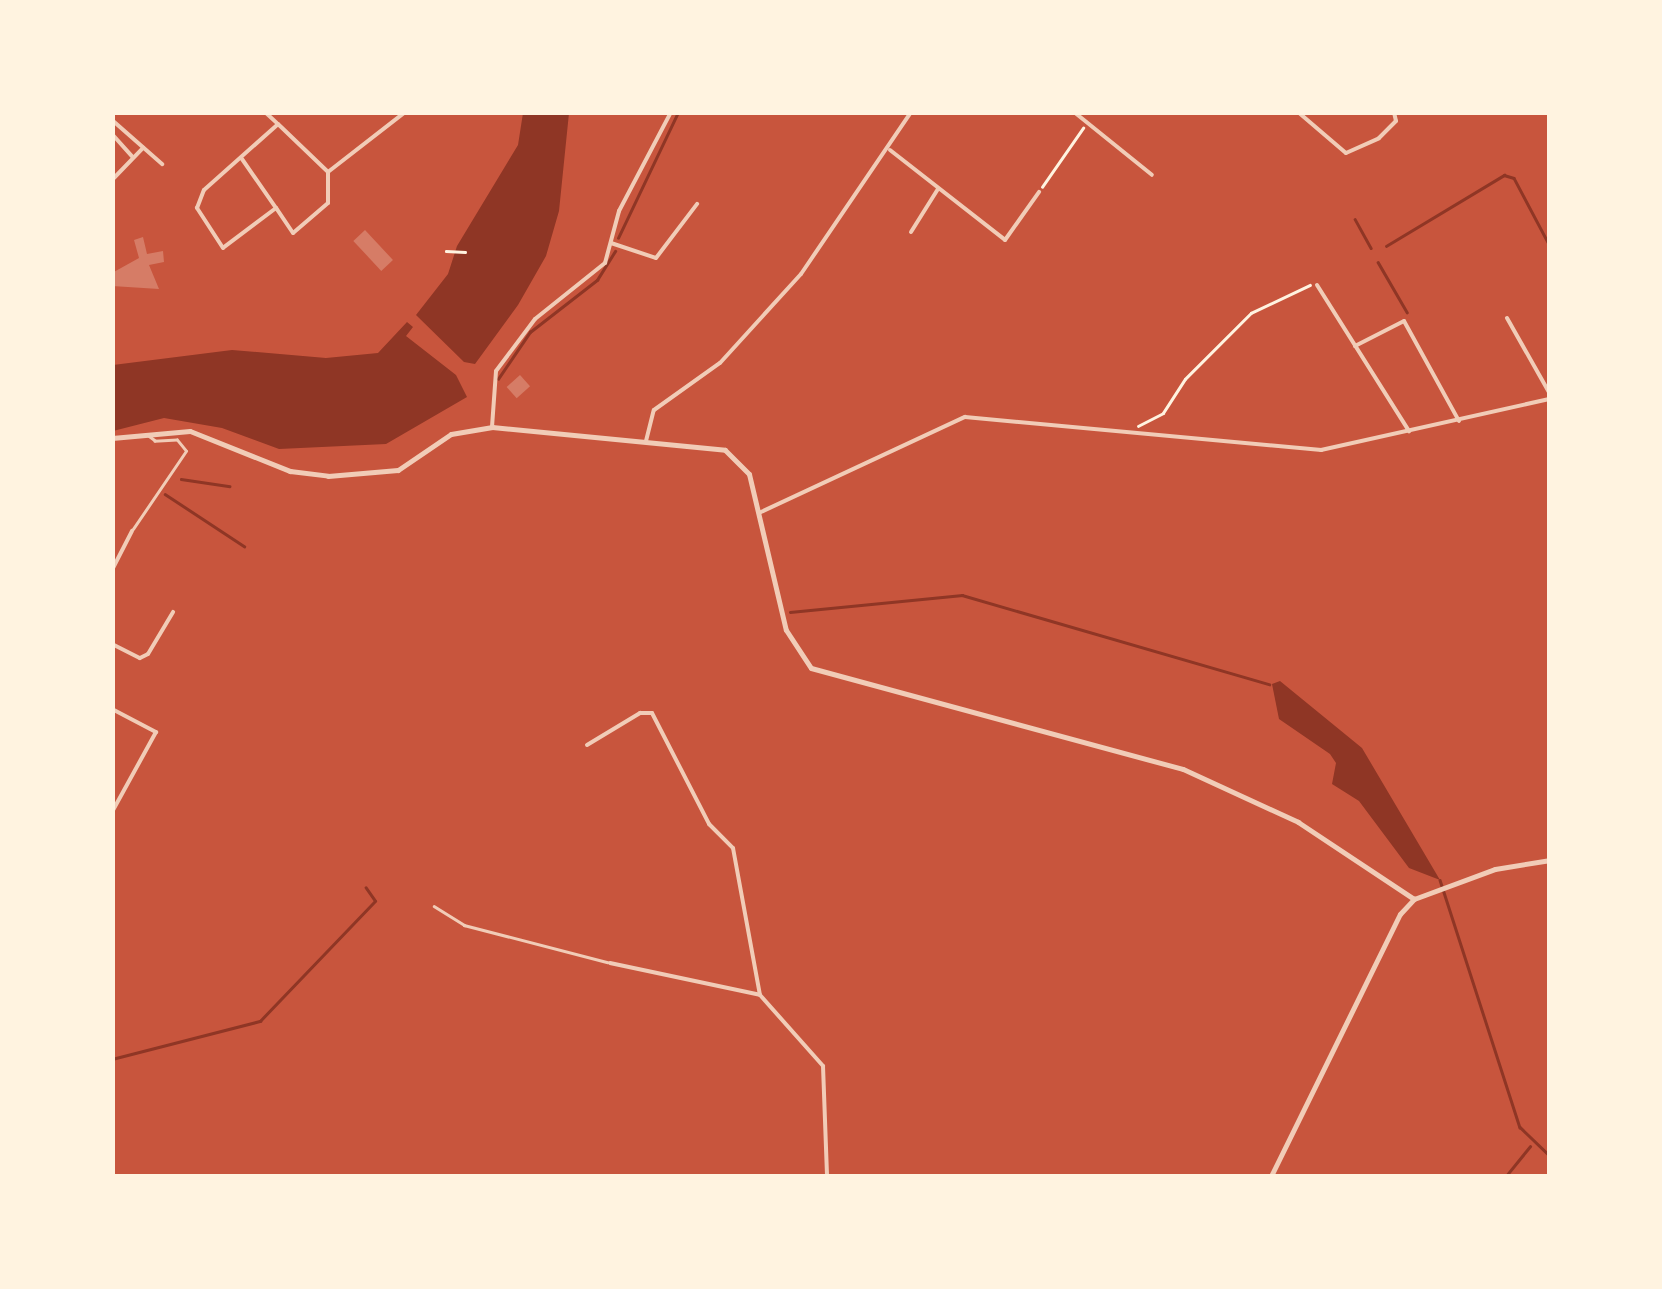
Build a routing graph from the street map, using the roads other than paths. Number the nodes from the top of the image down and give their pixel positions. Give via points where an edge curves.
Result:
1 (265, 112) edge
2 (405, 112) edge
3 (671, 112) edge
4 (912, 112) edge
5 (1074, 112) edge
6 (1298, 112) edge
7 (1394, 112) edge
8 (113, 121) edge
9 (278, 124) junction
10 (112, 134) edge
11 (143, 148) junction
12 (888, 149) junction
13 (133, 158) junction
14 (242, 159) junction
15 (162, 164) dead end
16 (328, 172) junction
17 (1152, 175) dead end
18 (112, 180) edge
19 (938, 189) junction
20 (1038, 192) road end
21 (697, 204) dead end
22 (276, 208) junction
23 (911, 232) dead end
24 (610, 243) junction
25 (1316, 285) road end
26 (1508, 318) dead end
27 (1355, 346) junction
28 (1550, 397) edge
29 (1459, 420) junction
30 (492, 426) junction
31 (1409, 432) junction
32 (146, 433) junction
33 (112, 438) edge
34 (646, 441) junction
35 (760, 512) junction
36 (132, 530) joint
37 (112, 570) edge
38 (174, 612) dead end
39 (112, 644) edge
40 (112, 708) edge
41 (587, 745) dead end
42 (112, 812) edge
43 (1550, 860) edge
44 (1414, 900) junction
45 (434, 906) dead end
46 (610, 963) joint
47 (760, 995) junction
48 (827, 1176) edge
49 (1271, 1176) edge

1 - 9 street
2 - 16 street
3 - 24 street via 619,211
4 - 12 street
5 - 17 street
6 - 7 street via 1346,153 1379,138 1396,121
8 - 11 street
9 - 14 street
9 - 16 street
10 - 13 street
11 - 13 street
11 - 15 street
12 - 19 street
12 - 34 street via 801,274 720,364 654,410
13 - 18 street
14 - 22 street
14 - 22 street via 204,190 197,208 223,248
16 - 22 street via 328,203 300,229 291,231
19 - 20 street via 1005,240
19 - 23 street
21 - 24 street via 656,258
24 - 30 street via 594,276 535,319 502,361 491,382
25 - 27 street
26 - 28 street
27 - 29 street via 1404,321
27 - 31 street
28 - 29 street
29 - 31 street
30 - 32 street via 451,434 398,470 357,476 290,471 198,432
30 - 34 street
31 - 35 street via 1321,450 965,417 833,476 783,508
32 - 33 street
32 - 36 lane via 154,441 177,440 186,451
34 - 35 street via 725,450 749,474
35 - 44 street via 786,630 811,668 1183,769 1298,822
36 - 37 street
38 - 39 street via 148,654
40 - 42 street via 156,732
41 - 47 street via 640,713 652,714 705,816 728,838 738,862
43 - 44 street via 1495,870
44 - 49 street via 1400,914
45 - 46 lane via 464,925
46 - 47 street
47 - 48 street via 823,1066

